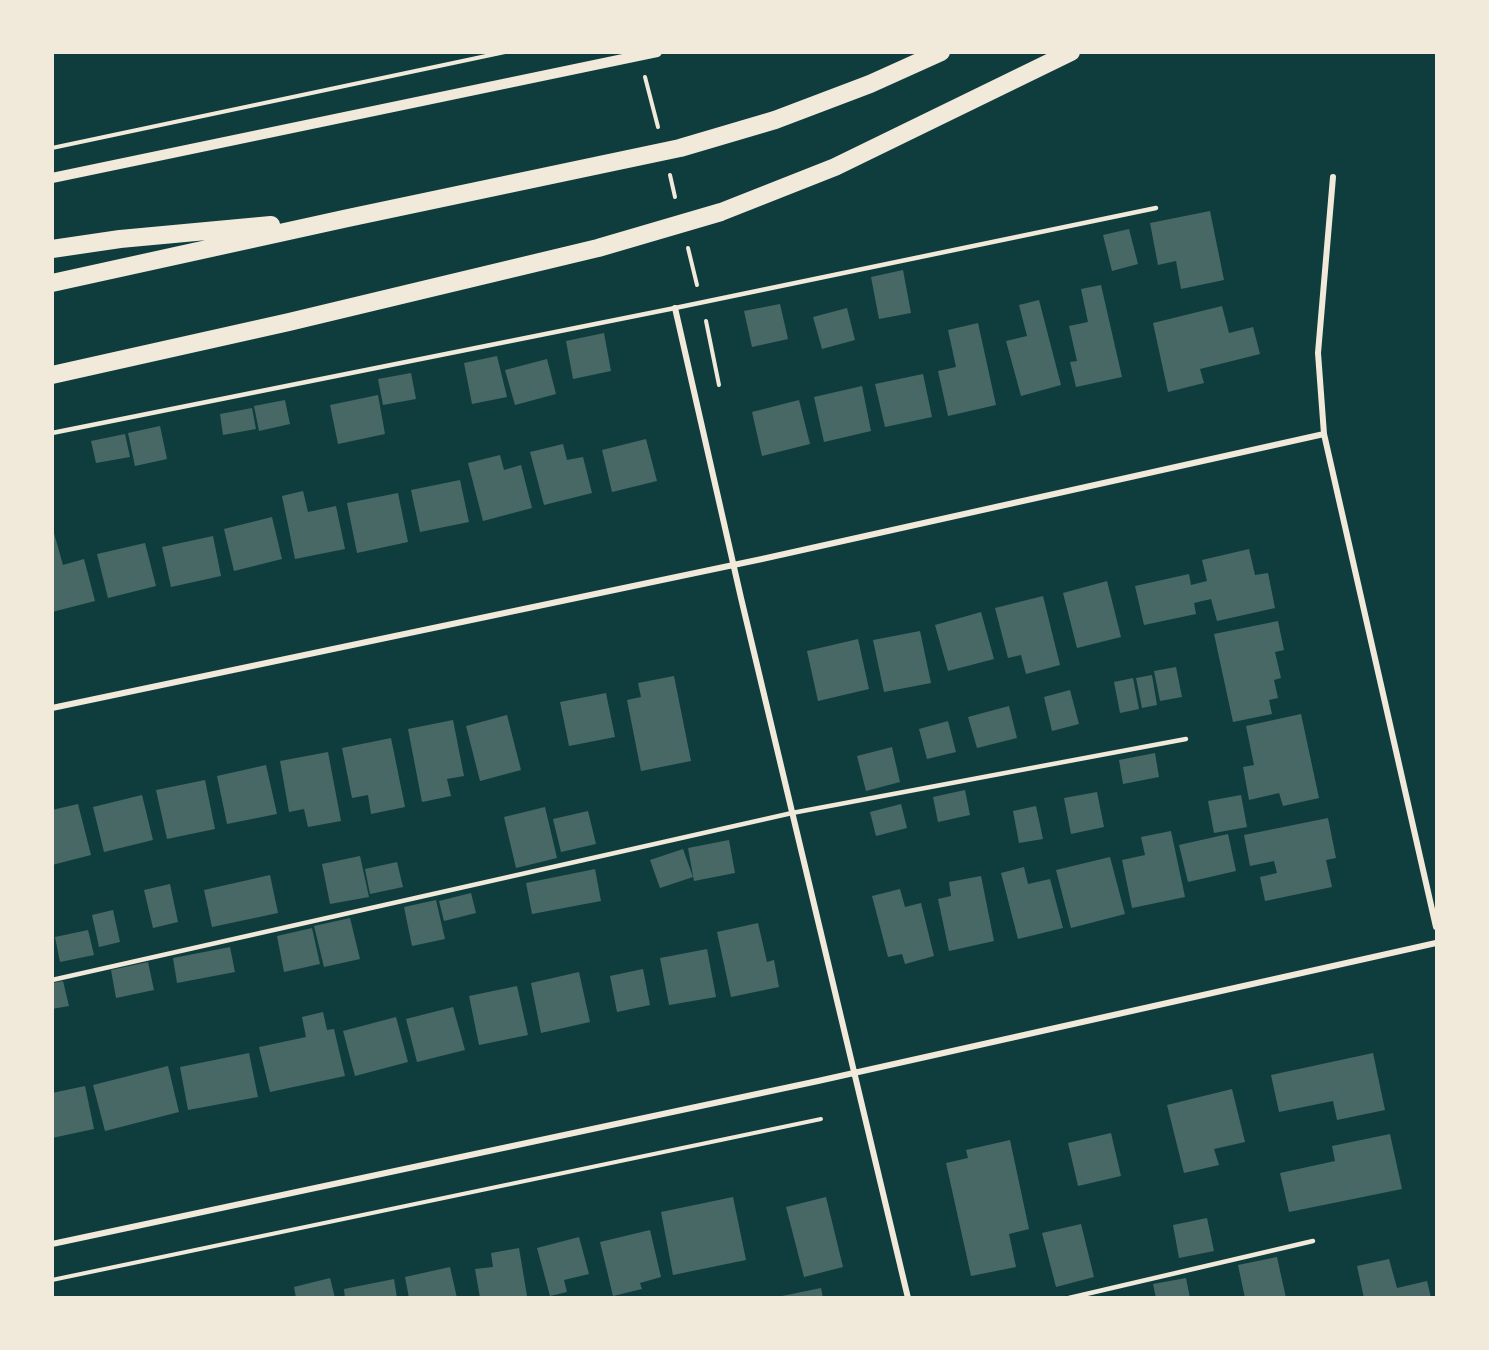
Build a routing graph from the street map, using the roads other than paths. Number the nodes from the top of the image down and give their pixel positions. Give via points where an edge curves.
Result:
1 (657, 52) edge
2 (941, 52) edge
3 (1071, 52) edge
4 (1333, 177) dead end
5 (52, 178) edge
6 (1156, 208) dead end
7 (348, 218) junction
8 (52, 249) edge
9 (52, 284) edge
10 (675, 308) junction
11 (52, 375) edge
12 (52, 433) edge
13 (1324, 434) junction
14 (734, 565) junction
15 (52, 708) edge
16 (1186, 739) dead end
17 (792, 813) junction
18 (1437, 927) edge
19 (1437, 944) edge
20 (52, 980) edge
21 (855, 1073) junction
22 (1313, 1241) dead end
23 (52, 1244) edge
24 (908, 1298) edge
25 (1069, 1298) edge

1 - 5 street
2 - 7 highway via 775,120 680,148
3 - 11 highway via 836,167 721,212 586,251
4 - 13 street via 1318,353
6 - 10 lane
7 - 8 highway
7 - 9 highway
10 - 12 lane
10 - 14 street
13 - 14 street
13 - 18 street
14 - 15 street
14 - 17 street
16 - 17 lane
17 - 20 lane
17 - 21 street
19 - 21 street
21 - 23 street
21 - 24 street
22 - 25 lane

